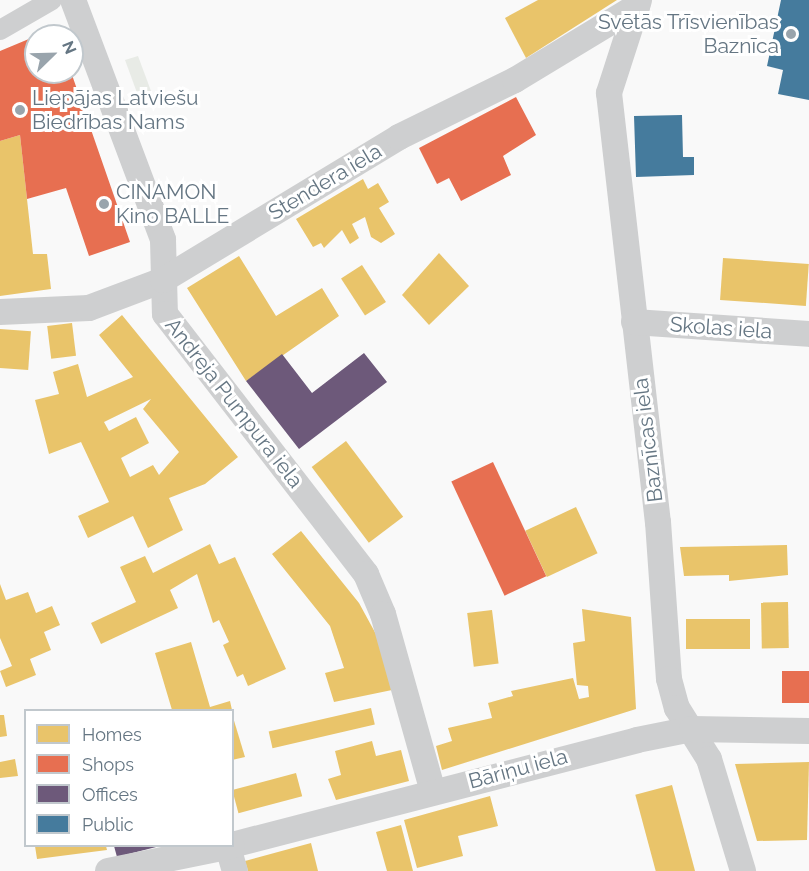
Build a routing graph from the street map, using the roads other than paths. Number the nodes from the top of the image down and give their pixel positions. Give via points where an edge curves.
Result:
1 (52, 0) edge
2 (73, 0) edge
3 (638, 3) edge
4 (0, 30) edge
5 (163, 280) junction
6 (0, 312) edge
7 (634, 322) junction
8 (809, 334) edge
9 (692, 729) junction
10 (809, 730) edge
11 (432, 792) junction
12 (234, 845) edge
13 (226, 847) edge
14 (231, 847) edge
15 (108, 871) edge
16 (235, 871) edge
17 (743, 871) edge

1 - 4 street
2 - 5 street, Andreja Pumpura iela via 163,240
3 - 5 street, Stendera iela via 515,80 399,137
3 - 7 street, Baznīcas iela via 609,93
5 - 6 street, Stendera iela via 89,308
5 - 11 street, Andreja Pumpura iela via 165,314 377,595
7 - 8 street, Skolas iela
7 - 9 street, Baznīcas iela via 658,522 669,679 677,708
9 - 10 street, Bāriņu iela
9 - 11 street, Bāriņu iela
9 - 17 street, Baznīcas iela via 709,759
11 - 12 street, Bāriņu iela
13 - 15 street, Bāriņu iela
14 - 16 street

